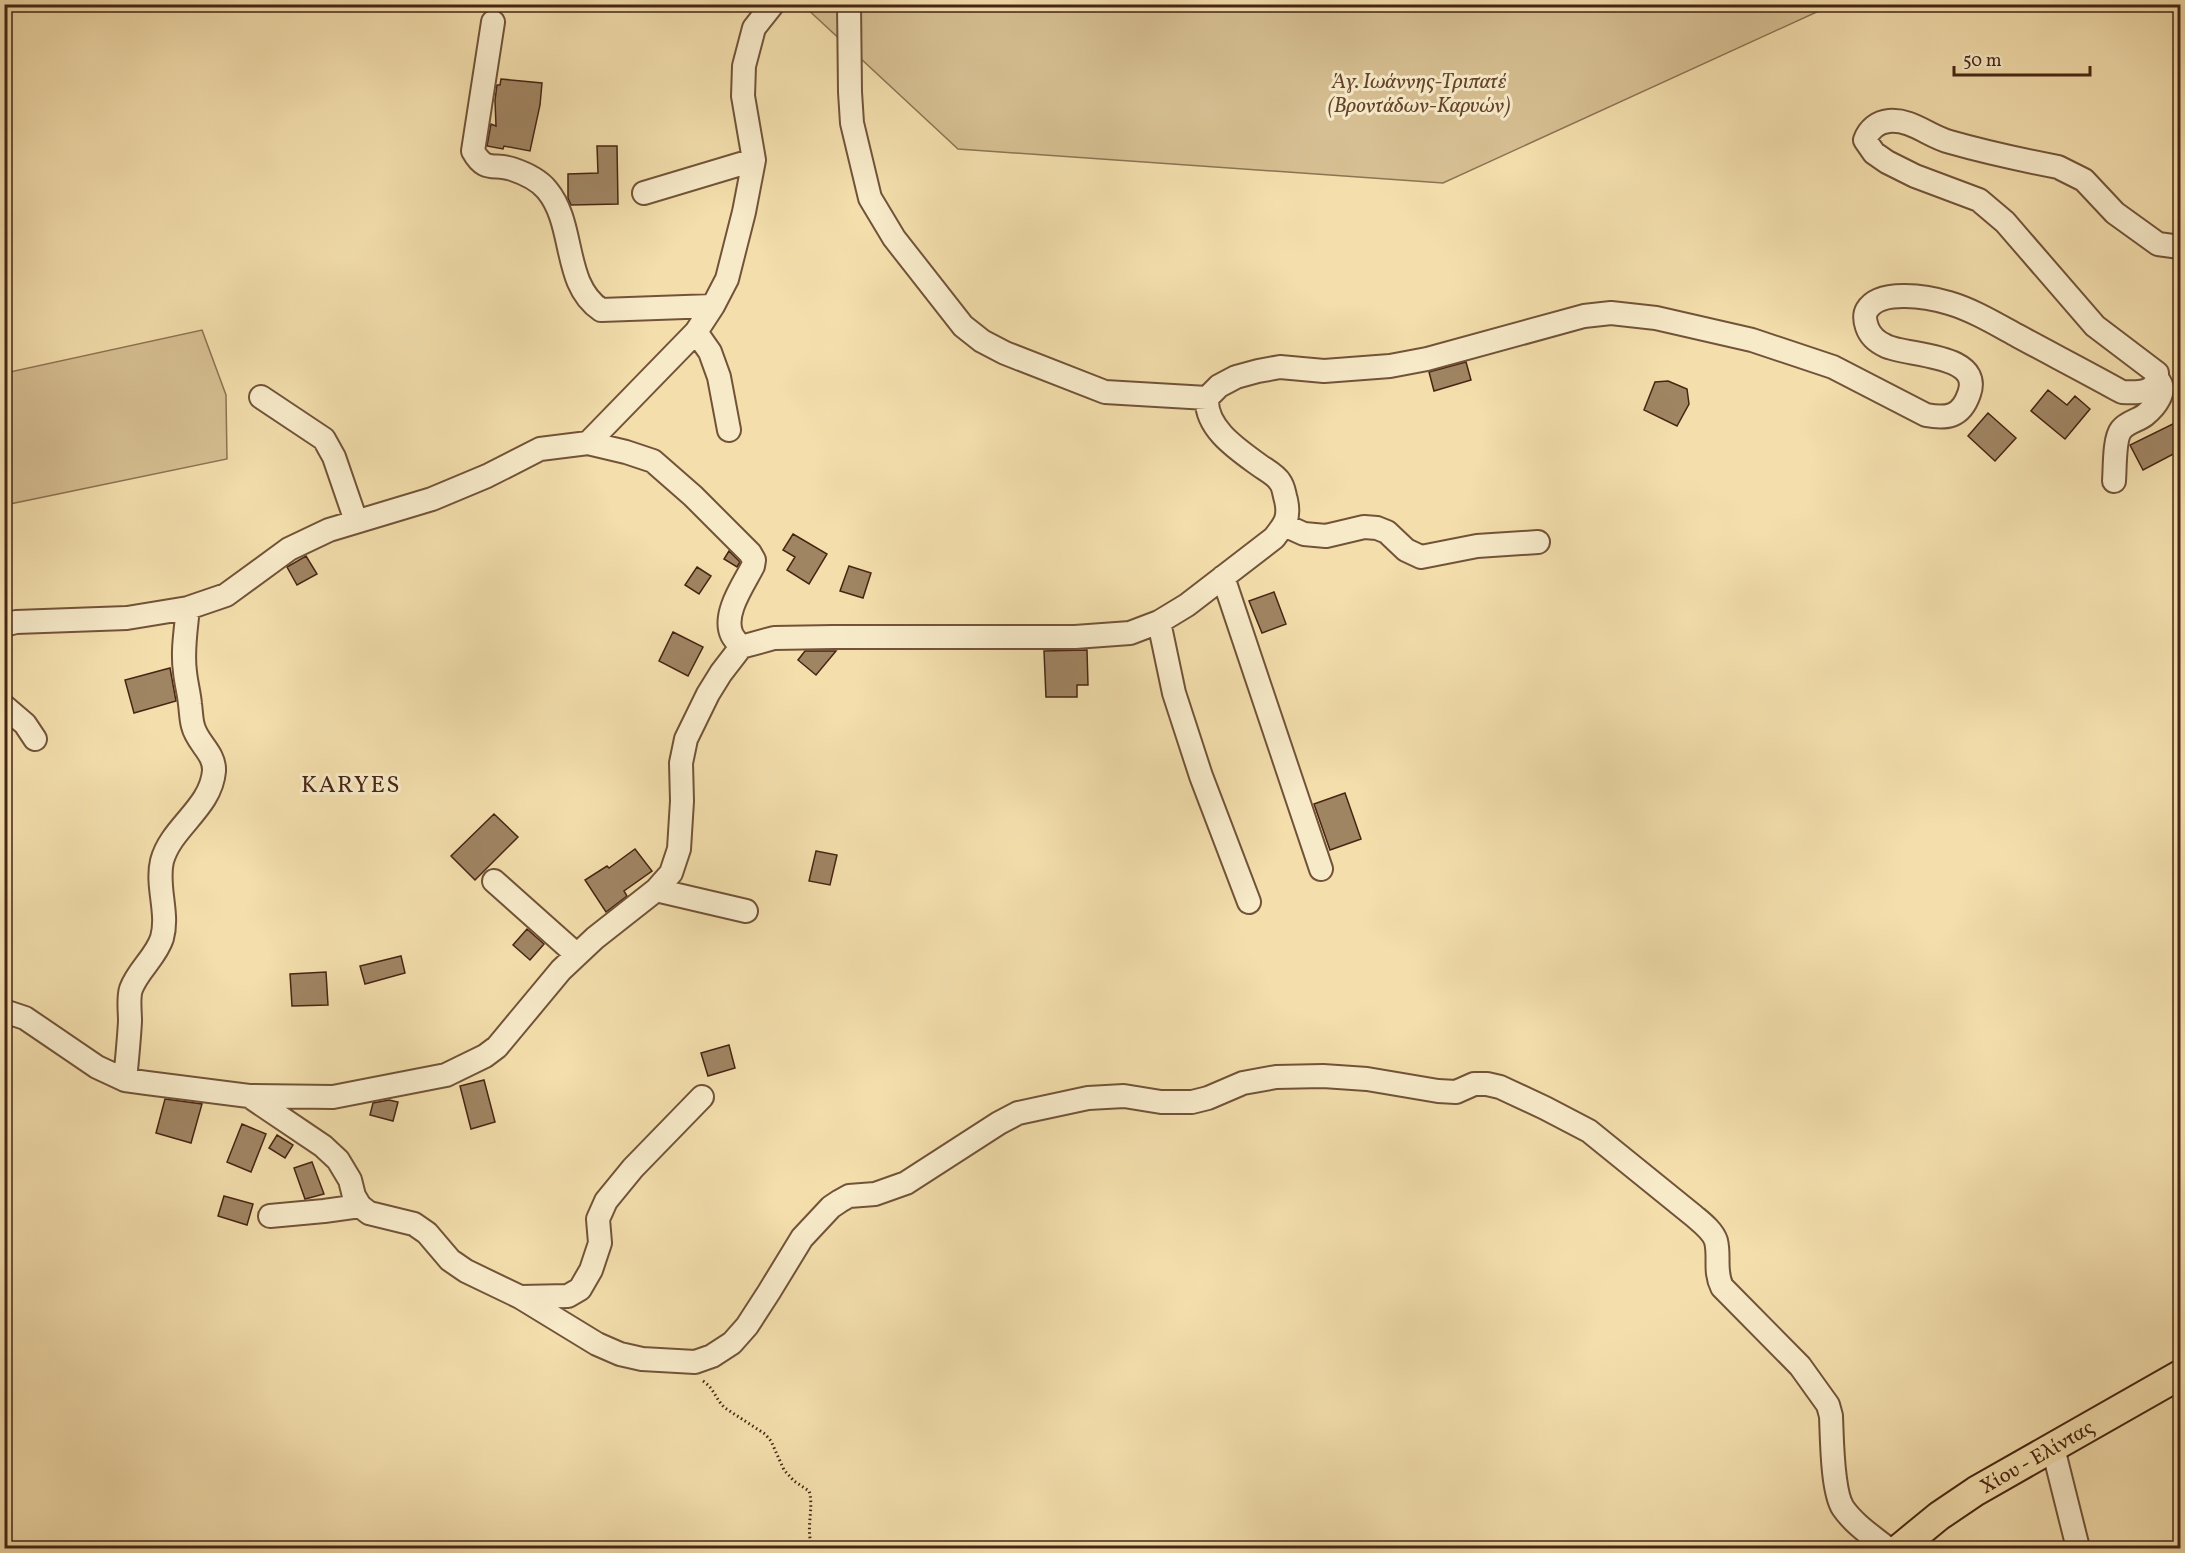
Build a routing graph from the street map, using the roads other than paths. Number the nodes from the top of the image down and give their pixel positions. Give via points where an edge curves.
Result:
1 (773, 4) edge
2 (849, 4) edge
3 (493, 22) dead end
4 (754, 160) junction
5 (644, 193) dead end
6 (2181, 247) edge
7 (713, 306) junction
8 (696, 332) junction
9 (2157, 379) junction
10 (261, 397) dead end
11 (1206, 398) junction
12 (729, 430) dead end
13 (588, 444) junction
14 (2114, 481) dead end
15 (356, 522) junction
16 (1284, 525) junction
17 (1538, 542) dead end
18 (1222, 577) junction
19 (188, 608) junction
20 (1160, 622) junction
21 (8, 627) edge
22 (741, 647) junction
23 (4, 706) edge
24 (35, 739) dead end
25 (1321, 869) dead end
26 (494, 881) dead end
27 (656, 890) junction
28 (1249, 902) dead end
29 (746, 911) dead end
30 (577, 955) junction
31 (4, 1011) edge
32 (125, 1080) junction
33 (249, 1096) junction
34 (702, 1097) dead end
35 (360, 1206) junction
36 (270, 1216) dead end
37 (520, 1297) junction
38 (2181, 1375) edge
39 (2054, 1448) junction
40 (1887, 1548) edge
41 (1900, 1548) edge
42 (2078, 1548) edge

1 - 4 street via 754,28 744,66 743,96
2 - 11 street via 852,123 870,198 894,238 963,326 1005,353 1105,392
3 - 7 street via 473,151 477,158 489,167 510,168 547,190 562,215 576,275 592,304 601,310
4 - 5 street
4 - 7 street via 735,252
6 - 9 street via 2158,244 2115,213 2084,180 2058,167 1946,141 1906,122 1886,121 1874,126 1865,140 1887,162 1979,200 2005,222 2095,326 2157,373
7 - 8 street
8 - 12 street via 710,352 719,377
8 - 13 street
9 - 11 street via 2151,389 2141,394 2122,392 1967,309 1929,298 1904,296 1882,298 1874,303 1867,310 1868,330 1887,347 1946,359 1967,374 1970,392 1952,416 1926,415 1833,367 1752,340 1656,318 1611,313 1584,316 1390,366 1258,371 1236,377
9 - 14 street via 2163,389 2160,398 2145,415 2119,432
10 - 15 street via 324,439
11 - 16 street via 1208,415 1222,434 1280,482 1288,513
13 - 15 street via 540,449 432,499
13 - 22 street via 653,461 750,553 753,566 729,622
15 - 19 street via 290,549 226,595
16 - 17 street via 1304,534 1326,536 1364,527 1377,528 1421,557 1477,546
16 - 18 street via 1274,538
18 - 20 street
18 - 25 street
19 - 21 street via 127,618
19 - 32 street via 184,651 193,725 214,771 204,797 162,861 162,938 130,991
20 - 22 street via 1130,633 1104,636 821,637 774,639
20 - 28 street via 1174,693
22 - 27 street via 714,683 686,739 681,763 679,849 671,873
23 - 24 street
26 - 30 street
27 - 29 street
27 - 30 street
30 - 33 street via 497,1047 467,1066 446,1075 333,1097
31 - 32 street via 24,1018 97,1067
32 - 33 street
33 - 35 street via 338,1160
34 - 37 street via 633,1168 606,1202 598,1219 600,1243 580,1289 568,1296
35 - 36 street
35 - 37 street via 369,1213 414,1224 450,1260
37 - 40 street via 620,1354 695,1362 732,1343 747,1326 802,1238 831,1207 849,1196 875,1194 906,1183 1018,1113 1108,1096 1192,1102 1243,1083 1276,1077 1367,1079 1447,1092 1487,1084 1589,1131 1710,1231 1716,1240 1722,1287 1800,1366 1828,1406 1843,1508
38 - 39 main road, Χίου - Ελίντας
39 - 41 main road, Χίου - Ελίντας via 1976,1491
39 - 42 street

